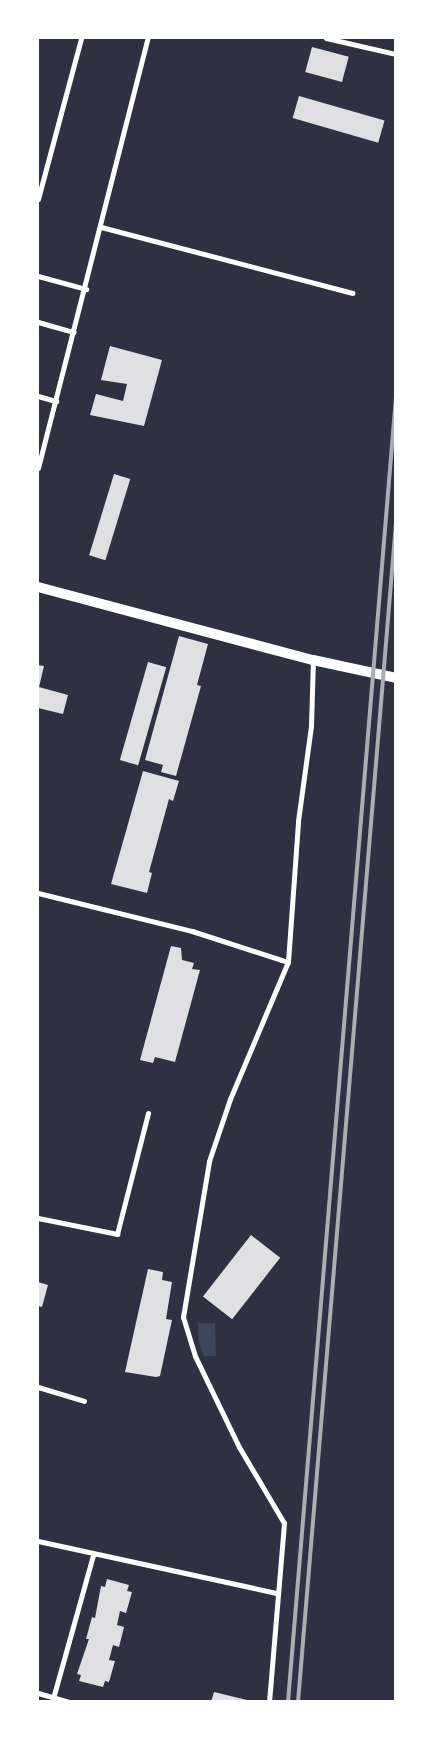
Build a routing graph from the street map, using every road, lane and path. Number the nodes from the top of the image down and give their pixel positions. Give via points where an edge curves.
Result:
1 (80, 38) edge
2 (148, 38) edge
3 (326, 38) edge
4 (396, 54) edge
5 (38, 199) edge
6 (101, 227) junction
7 (38, 276) edge
8 (86, 289) junction
9 (353, 294) dead end
10 (38, 322) edge
11 (74, 332) junction
12 (38, 396) edge
13 (56, 401) junction
14 (38, 468) edge
15 (38, 588) edge
16 (314, 660) junction
17 (396, 678) edge
18 (38, 893) edge
19 (288, 962) junction
20 (148, 1113) dead end
21 (38, 1218) edge
22 (38, 1387) edge
23 (84, 1401) dead end
24 (38, 1541) edge
25 (93, 1554) junction
26 (277, 1593) junction
27 (38, 1693) edge
28 (52, 1699) edge
29 (70, 1702) edge
30 (268, 1702) edge

1 - 5 street
2 - 6 street
3 - 4 street
6 - 8 street
6 - 9 street
7 - 8 street
8 - 11 street
10 - 11 street
11 - 13 street
12 - 13 street
13 - 14 street
15 - 16 main road
16 - 17 main road
16 - 19 street via 311,726 298,821
18 - 19 street via 192,931
19 - 26 street via 230,1098 209,1161 183,1317 195,1356 239,1447 284,1523
20 - 21 street via 117,1234
22 - 23 street
24 - 25 street
25 - 26 street
25 - 28 street
26 - 30 street
27 - 28 street
28 - 29 street

